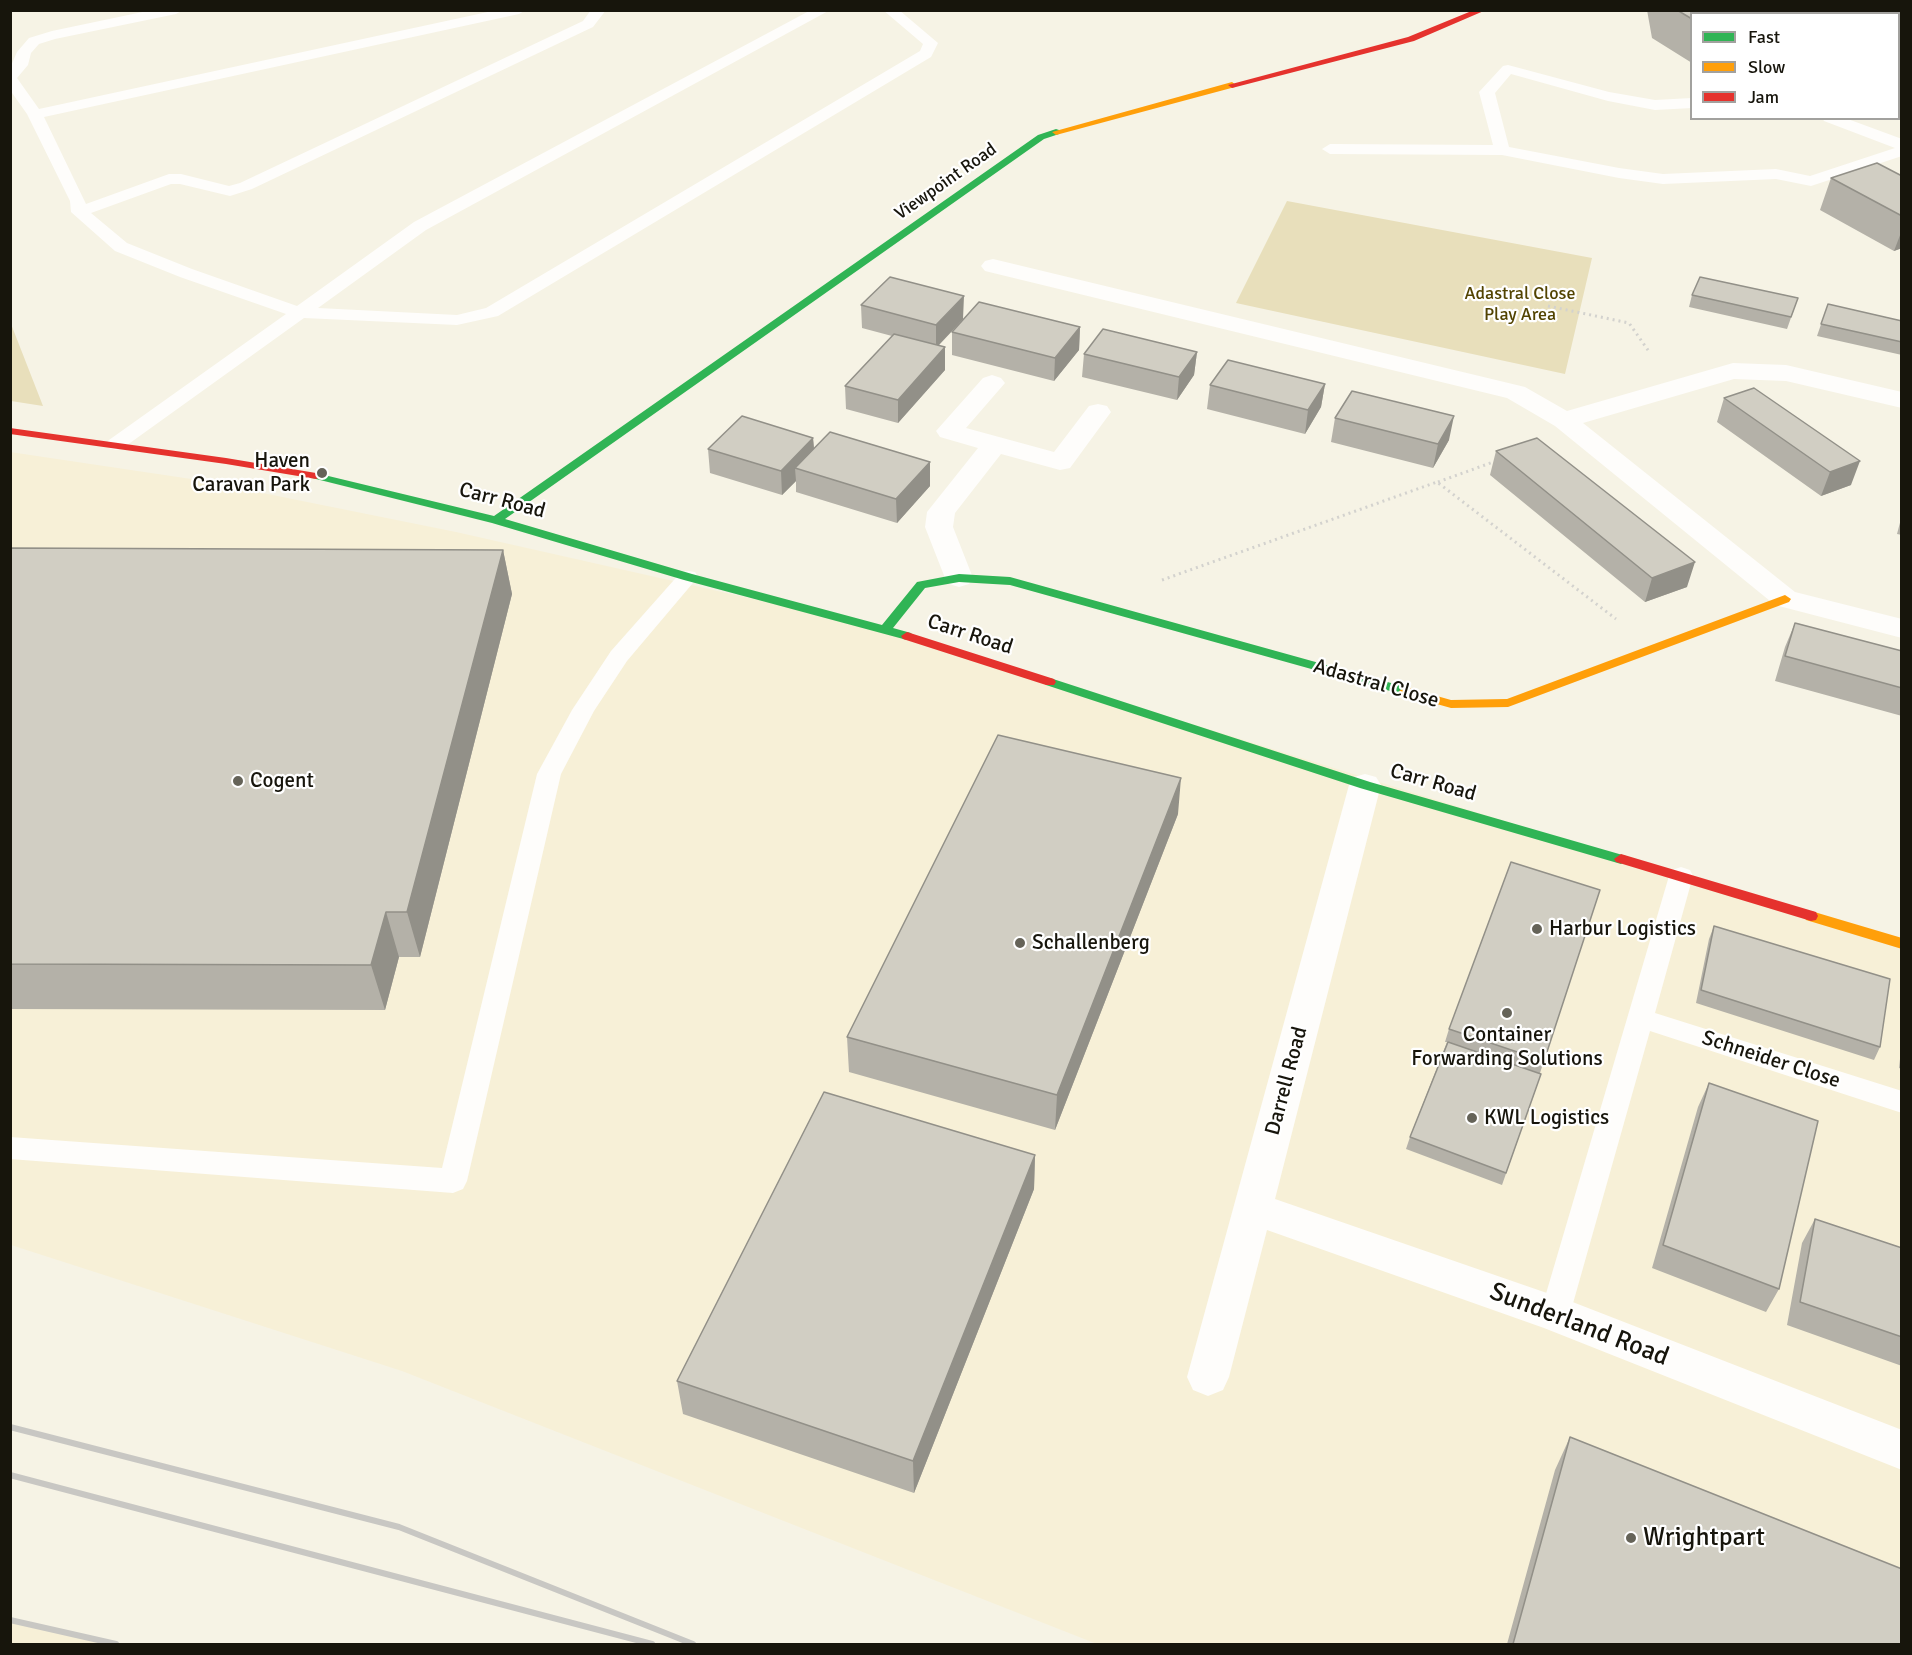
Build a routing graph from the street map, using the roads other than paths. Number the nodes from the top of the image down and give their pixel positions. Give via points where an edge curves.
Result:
1 (176, 10) edge
2 (519, 10) edge
3 (599, 10) edge
4 (823, 10) edge
5 (891, 10) edge
6 (1482, 10) edge
7 (477, 15) edge
8 (10, 78) edge
9 (1690, 103) edge
10 (35, 114) junction
11 (1834, 120) edge
12 (1902, 145) edge
13 (1330, 149) dead end
14 (1502, 150) junction
15 (1902, 151) edge
16 (79, 212) junction
17 (993, 266) dead end
18 (298, 312) junction
19 (992, 383) dead end
20 (1902, 400) edge
21 (1098, 412) dead end
22 (1564, 420) junction
23 (10, 430) edge
24 (116, 444) junction
25 (995, 444) junction
26 (496, 520) junction
27 (688, 577) junction
28 (959, 578) junction
29 (1785, 599) junction
30 (886, 629) junction
31 (1902, 630) edge
32 (1365, 785) junction
33 (1681, 876) junction
34 (1902, 944) edge
35 (1640, 1018) junction
36 (1902, 1102) edge
37 (10, 1148) edge
38 (1253, 1208) junction
39 (1555, 1314) junction
40 (1208, 1377) dead end
41 (1902, 1450) edge

1 - 8 lane via 34,41
2 - 7 lane
3 - 16 lane via 588,24 246,186 216,189 169,179
4 - 18 lane via 420,226
5 - 18 lane via 931,43 926,54 492,312 457,320
6 - 26 street, Viewpoint Road via 1411,39 1041,137
7 - 10 lane
8 - 10 lane
9 - 14 lane via 1655,105 1508,69 1486,92
10 - 16 lane via 78,201
11 - 12 lane
13 - 14 lane
14 - 15 lane via 1663,179 1776,174 1811,180
16 - 18 lane via 121,247
17 - 22 street via 1516,392
18 - 24 lane
19 - 25 street via 949,431
20 - 22 street via 1786,373 1733,371
21 - 25 street via 1060,462
22 - 29 street
23 - 24 street, Carr Road
24 - 26 street, Carr Road via 338,480
25 - 28 street via 941,512 939,527
26 - 27 street, Carr Road
27 - 30 street, Carr Road
27 - 37 lane via 619,656 583,710 549,774 453,1181
28 - 29 street, Adastral Close via 1010,581 1451,704 1508,703
28 - 30 street, Adastral Close via 921,585
29 - 31 street
30 - 32 street, Carr Road
32 - 33 street, Carr Road
32 - 38 street, Darrell Road
33 - 34 street, Carr Road
33 - 35 lane
35 - 36 lane, Schneider Close
35 - 39 lane
38 - 39 street, Sunderland Road
38 - 40 street, Darrell Road
39 - 41 street, Sunderland Road

